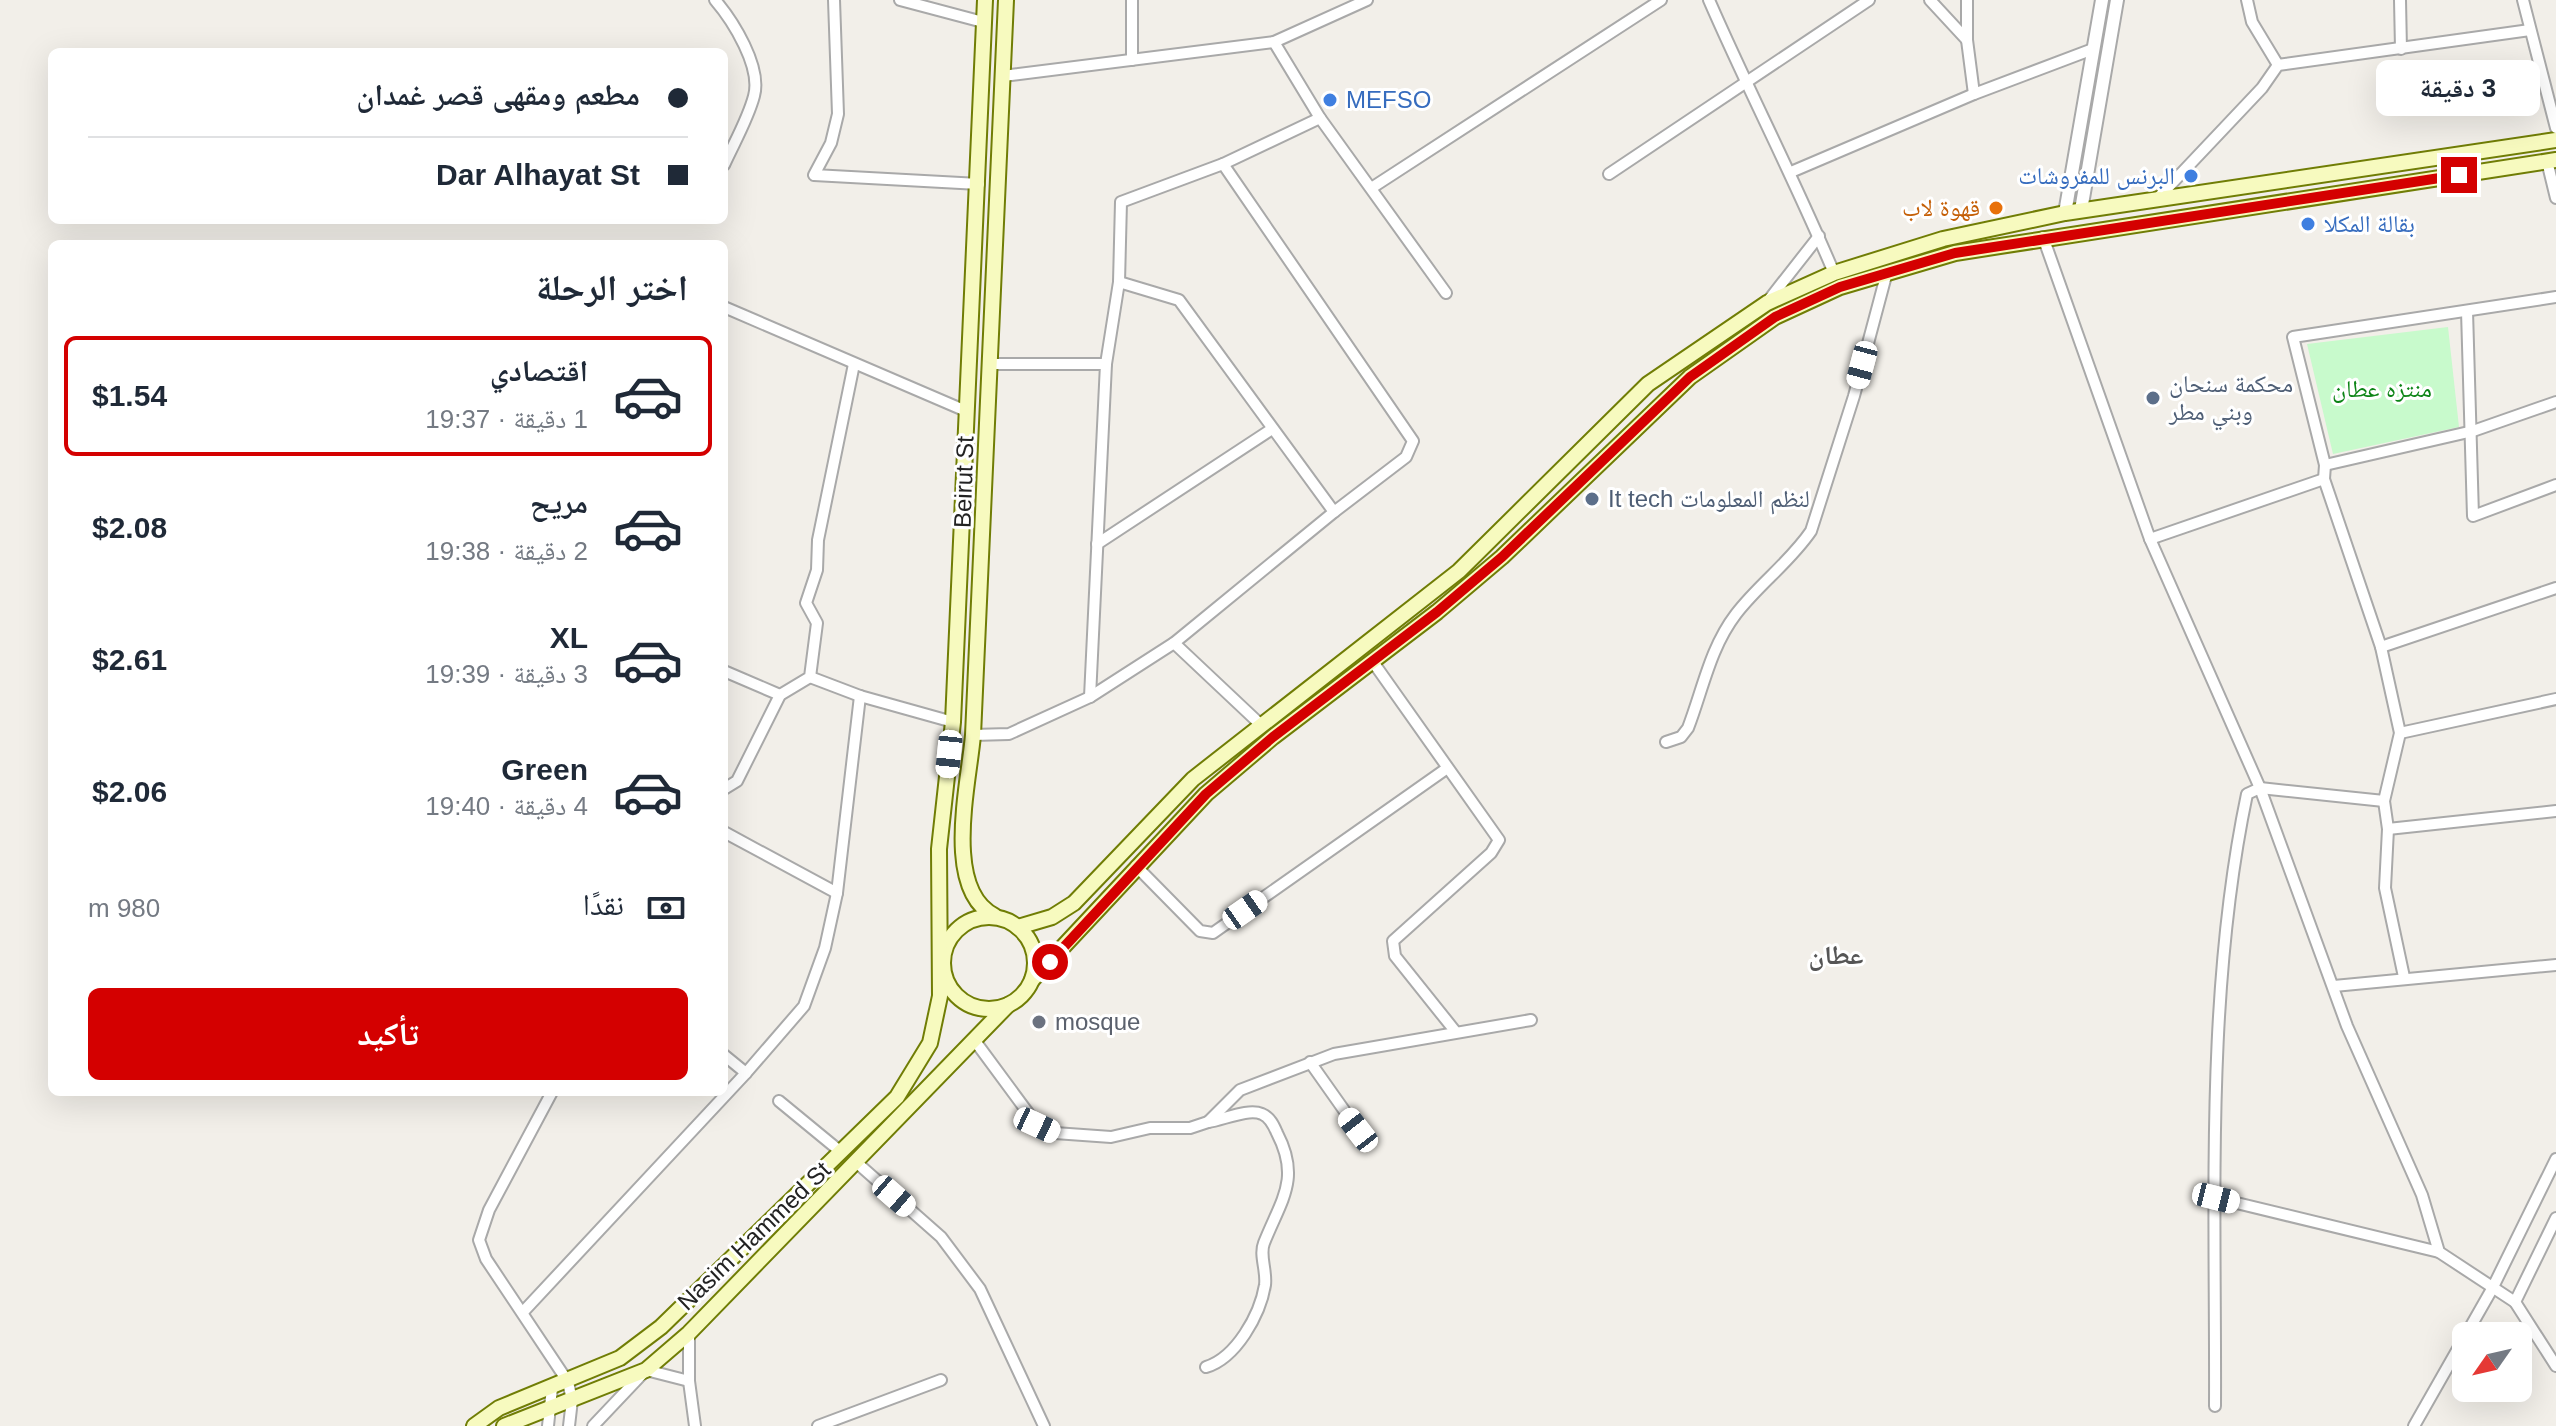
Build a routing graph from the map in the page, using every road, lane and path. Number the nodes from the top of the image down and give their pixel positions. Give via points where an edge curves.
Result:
1 (715, 0) edge
2 (834, 0) edge
3 (900, 0) edge
4 (985, 0) edge
5 (1006, 0) edge
6 (1132, 0) edge
7 (1661, 0) edge
8 (1709, 0) edge
9 (1869, 0) edge
10 (1930, 0) edge
11 (1967, 0) edge
12 (2102, 0) edge
13 (2117, 0) edge
14 (2247, 0) edge
15 (2400, 0) edge
16 (2523, 0) edge
17 (1359, 2) edge
18 (983, 22) junction
19 (2530, 30) junction
20 (1967, 40) junction
21 (1274, 42) junction
22 (2093, 49) junction
23 (2401, 49) junction
24 (1132, 60) junction
25 (2278, 65) junction
26 (1003, 76) junction
27 (1744, 81) junction
28 (1974, 94) junction
29 (1320, 118) junction
30 (2556, 128) edge
31 (2556, 140) edge
32 (728, 155) edge
33 (2552, 161) edge
34 (1223, 164) junction
35 (2398, 166) junction
36 (1791, 172) junction
37 (1609, 174) dead end
38 (2400, 183) junction
39 (979, 184) junction
40 (1373, 187) junction
41 (2556, 198) edge
42 (2156, 201) junction
43 (2081, 210) junction
44 (2065, 213) junction
45 (1991, 229) junction
46 (1819, 236) junction
47 (2043, 237) junction
48 (1994, 246) junction
49 (1887, 272) junction
50 (1834, 273) junction
51 (1119, 282) junction
52 (1446, 293) dead end
53 (2556, 297) edge
54 (1767, 303) junction
55 (728, 309) edge
56 (2467, 311) junction
57 (854, 364) junction
58 (990, 364) junction
59 (1106, 364) junction
60 (2556, 402) edge
61 (966, 411) junction
62 (1272, 429) junction
63 (2473, 431) junction
64 (967, 433) junction
65 (985, 434) junction
66 (2325, 465) junction
67 (2324, 479) junction
68 (2556, 485) edge
69 (1334, 512) junction
70 (2150, 539) junction
71 (1097, 544) junction
72 (2556, 588) edge
73 (1174, 643) junction
74 (2381, 647) junction
75 (1373, 662) junction
76 (728, 673) edge
77 (810, 677) junction
78 (780, 695) junction
79 (860, 696) junction
80 (1090, 697) junction
81 (2556, 699) edge
82 (953, 722) junction
83 (1260, 724) junction
84 (2400, 733) junction
85 (973, 735) junction
86 (1273, 737) junction
87 (1666, 742) dead end
88 (1446, 769) junction
89 (728, 787) edge
90 (2260, 788) junction
91 (2384, 801) junction
92 (2556, 811) edge
93 (2388, 829) junction
94 (728, 834) edge
95 (1136, 866) junction
96 (837, 893) junction
97 (995, 916) junction
98 (1018, 927) junction
99 (941, 964) junction
100 (2556, 965) edge
101 (2404, 977) junction
102 (1032, 980) junction
103 (2334, 986) junction
104 (1008, 1005) junction
105 (1531, 1020) dead end
106 (1455, 1031) junction
107 (975, 1041) junction
108 (728, 1058) edge
109 (1310, 1062) junction
110 (746, 1073) junction
111 (728, 1092) edge
112 (550, 1096) edge
113 (725, 1096) edge
114 (779, 1101) dead end
115 (1208, 1122) junction
116 (1358, 1130) dead end
117 (841, 1152) junction
118 (2556, 1159) edge
119 (856, 1162) junction
120 (2216, 1198) junction
121 (2555, 1223) edge
122 (2439, 1252) junction
123 (2492, 1289) junction
124 (2515, 1302) junction
125 (523, 1312) junction
126 (689, 1333) junction
127 (2556, 1366) edge
128 (1206, 1367) dead end
129 (646, 1370) junction
130 (941, 1380) dead end
131 (689, 1381) junction
132 (568, 1382) junction
133 (552, 1388) junction
134 (572, 1400) junction
135 (2215, 1406) dead end
136 (550, 1410) junction
137 (474, 1426) edge
138 (504, 1426) edge
139 (548, 1426) edge
140 (569, 1426) edge
141 (593, 1426) edge
142 (695, 1426) edge
143 (818, 1426) edge
144 (1044, 1426) edge
145 (2414, 1426) edge

1 - 32 street via 746,55 755,87
2 - 39 street via 838,114 831,143 814,175
3 - 18 street
4 - 18 main road, Beirut St
5 - 26 main road, Beirut St
6 - 24 street
7 - 40 street
8 - 27 street
9 - 27 street
10 - 20 street
11 - 20 street
12 - 22 street
13 - 43 street
14 - 25 street via 2252,22
15 - 23 street
16 - 19 street
17 - 21 street
18 - 39 main road, Beirut St
19 - 23 street
19 - 30 street
20 - 28 street
21 - 24 street
21 - 29 street
22 - 28 street
22 - 44 street
23 - 25 street
24 - 26 street
25 - 42 street
26 - 58 main road, Beirut St
27 - 36 street
27 - 37 street
28 - 36 street
29 - 34 street
29 - 40 street
31 - 35 main road
33 - 38 main road
33 - 41 street
34 - 51 street via 1121,202
34 - 69 street via 1413,441 1406,457
35 - 38 main road
35 - 42 main road
36 - 46 street
38 - 47 main road
39 - 61 main road, Beirut St
40 - 52 street
42 - 43 main road
43 - 44 main road
44 - 45 main road
45 - 48 main road
45 - 50 main road
46 - 50 street
46 - 54 street
47 - 48 main road
47 - 70 street
48 - 49 main road
49 - 75 main road via 1807,300 1690,377 1502,557
49 - 87 street via 1811,531 1736,614 1712,655 1688,728
50 - 54 main road
51 - 59 street
51 - 62 street via 1179,300
53 - 56 street
54 - 83 main road via 1648,384 1459,571
55 - 57 street
56 - 63 street
56 - 66 street via 2293,337
57 - 61 street
57 - 77 street via 818,540 817,570 806,603 817,623
58 - 59 street
58 - 65 main road, Beirut St
59 - 71 street
60 - 63 street
61 - 64 main road, Beirut St
62 - 69 street
62 - 71 street
63 - 66 street
63 - 68 street via 2473,516
64 - 65 main road
64 - 82 main road, Beirut St
65 - 85 main road, Beirut St
66 - 67 street
67 - 70 street
67 - 74 street
69 - 73 street
70 - 90 street
71 - 80 street
72 - 74 street
73 - 80 street
73 - 83 street
74 - 84 street
75 - 86 main road
75 - 88 street
76 - 78 street
77 - 78 street
77 - 79 street
78 - 89 street via 737,781
79 - 82 street
79 - 96 street
80 - 85 street via 1009,734
81 - 84 street
82 - 99 main road, Beirut St via 939,849
83 - 86 main road
83 - 98 main road via 1193,779 1074,903 1052,917
84 - 91 street
85 - 97 main road, Beirut St via 964,874 985,911
86 - 95 main road via 1206,794
88 - 95 street via 1213,933 1200,931
88 - 106 street via 1499,840 1393,941 1392,948
90 - 91 street
90 - 103 street
90 - 120 street via 2247,794 2236,849 2219,1030
91 - 93 street
92 - 93 street
93 - 101 street via 2385,888
94 - 96 street
95 - 102 main road
96 - 110 street via 804,1006
97 - 98 main road
97 - 99 main road via 964,923 952,934
98 - 102 main road via 1034,951
99 - 104 main road via 952,992 964,1002 978,1008
99 - 117 main road, Nasim Hammed St via 930,1043 897,1097
100 - 101 street
101 - 103 street
102 - 104 main road
103 - 122 street via 2422,1195
104 - 107 main road, Nasim Hammed St
105 - 106 street
106 - 109 street
107 - 115 street via 1037,1125 1055,1133 1111,1137
107 - 119 main road, Nasim Hammed St
108 - 110 street
109 - 115 street via 1240,1090
109 - 116 street
110 - 111 street
112 - 125 street via 489,1210 479,1240
113 - 125 street
114 - 117 street
115 - 128 street via 1263,1114 1272,1122 1289,1161 1280,1212 1261,1251 1265,1286 1257,1307 1234,1351
117 - 132 main road, Nasim Hammed St via 661,1327 620,1358
118 - 123 street
119 - 126 main road, Nasim Hammed St
119 - 144 street via 941,1237 980,1289
120 - 122 street
120 - 135 street
121 - 124 street
122 - 123 street
123 - 124 street
123 - 145 street
124 - 127 street
125 - 132 street
126 - 129 main road, Nasim Hammed St
126 - 131 street
129 - 131 street
129 - 134 main road, Nasim Hammed St
129 - 141 street
130 - 143 street
131 - 142 street
132 - 133 main road, Nasim Hammed St
132 - 134 street
133 - 136 street
133 - 137 main road, Nasim Hammed St via 499,1408
134 - 136 main road, Nasim Hammed St
134 - 140 street
136 - 138 main road, Nasim Hammed St
136 - 139 street

